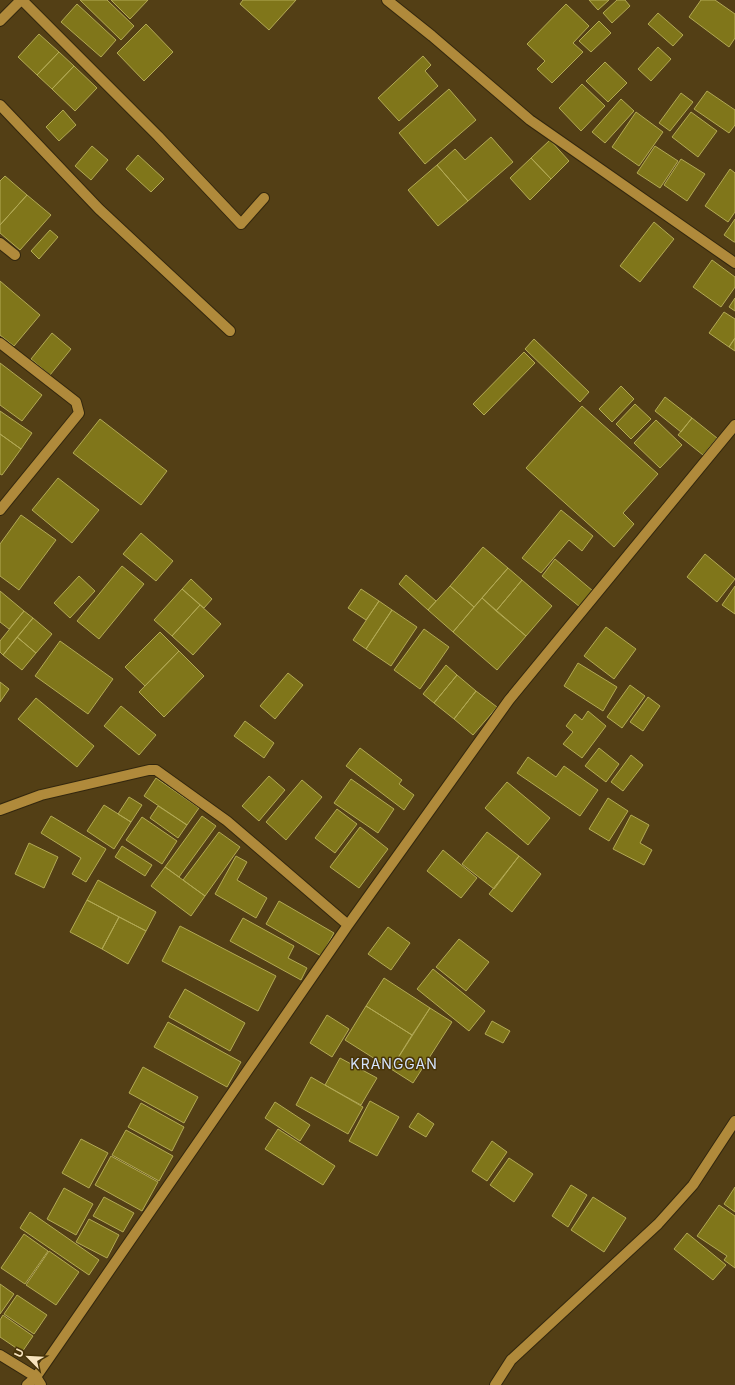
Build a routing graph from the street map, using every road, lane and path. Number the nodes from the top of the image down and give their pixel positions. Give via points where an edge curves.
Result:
1 (21, 0) edge
2 (386, 0) edge
3 (1, 17) edge
4 (0, 105) edge
5 (264, 198) dead end
6 (0, 243) edge
7 (15, 256) dead end
8 (735, 263) edge
9 (230, 330) dead end
10 (0, 343) edge
11 (735, 426) edge
12 (0, 510) edge
13 (0, 810) edge
14 (348, 925) junction
15 (735, 1121) edge
16 (0, 1355) edge
17 (38, 1381) edge
18 (27, 1385) edge
19 (495, 1385) edge

1 - 3 street
1 - 5 street via 158,136 240,224
2 - 8 street via 530,120
4 - 9 street via 99,209
6 - 7 street
10 - 12 street via 76,402 79,409 79,413
11 - 14 street via 509,700
13 - 14 street via 41,795 156,770 227,821
14 - 17 street
15 - 19 street via 692,1185 658,1224 511,1360
16 - 17 street
17 - 18 street

